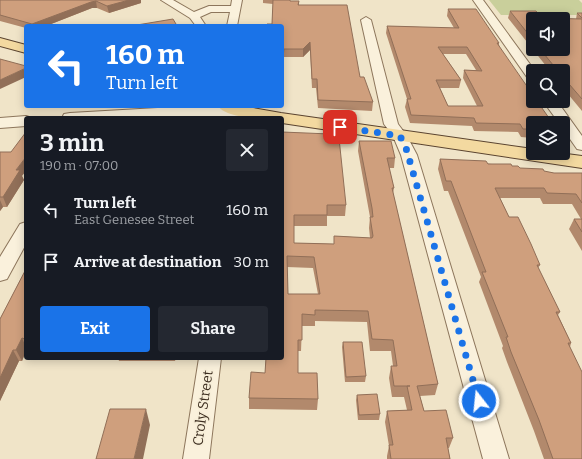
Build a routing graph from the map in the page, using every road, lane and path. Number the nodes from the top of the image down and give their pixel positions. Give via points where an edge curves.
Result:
1 (166, 0) edge
2 (183, 0) edge
3 (478, 0) edge
4 (235, 4) edge
5 (209, 8) junction
6 (194, 16) junction
7 (366, 20) dead end
8 (200, 24) edge
9 (232, 24) edge
10 (0, 42) edge
11 (24, 48) edge
12 (526, 67) edge
13 (230, 108) edge
14 (555, 108) edge
15 (244, 115) edge
16 (107, 116) edge
17 (256, 116) edge
18 (284, 118) edge
19 (24, 121) edge
20 (0, 123) edge
21 (400, 136) junction
22 (582, 146) edge
23 (582, 162) edge
24 (24, 232) edge
25 (0, 274) edge
26 (210, 360) edge
27 (196, 459) edge
28 (496, 459) edge

1 - 6 street
2 - 5 street
3 - 12 street
4 - 5 street
4 - 9 street
5 - 6 street
6 - 8 street
7 - 21 street via 391,124
10 - 11 main road
13 - 15 main road
14 - 22 street
15 - 16 street via 175,112
15 - 17 main road
18 - 21 main road
19 - 20 street
21 - 23 main road
21 - 28 street via 409,155
24 - 25 street
26 - 27 street, Croly Street

